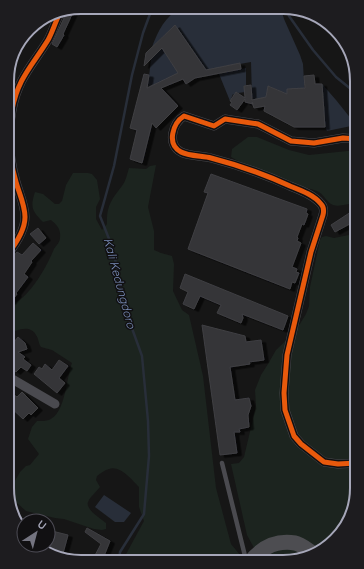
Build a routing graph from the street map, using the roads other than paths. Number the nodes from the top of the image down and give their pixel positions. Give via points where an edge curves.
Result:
1 (57, 19) edge
2 (14, 103) edge
3 (350, 138) edge
4 (14, 172) edge
5 (14, 246) edge
6 (14, 380) edge
7 (55, 404) dead end
8 (222, 463) dead end
9 (350, 463) edge
10 (308, 550) edge
11 (246, 555) edge
12 (255, 555) edge

1 - 2 street via 48,40 19,84
3 - 9 street via 314,143 291,141 258,124 225,119 214,126 184,116 178,120 173,133 173,143 181,152 255,171 308,194 322,204 323,216 311,252 287,355 285,410 294,436 301,444 324,462
4 - 5 street via 25,217
6 - 7 street
8 - 11 lane
10 - 12 main road via 296,543 279,543 268,546

